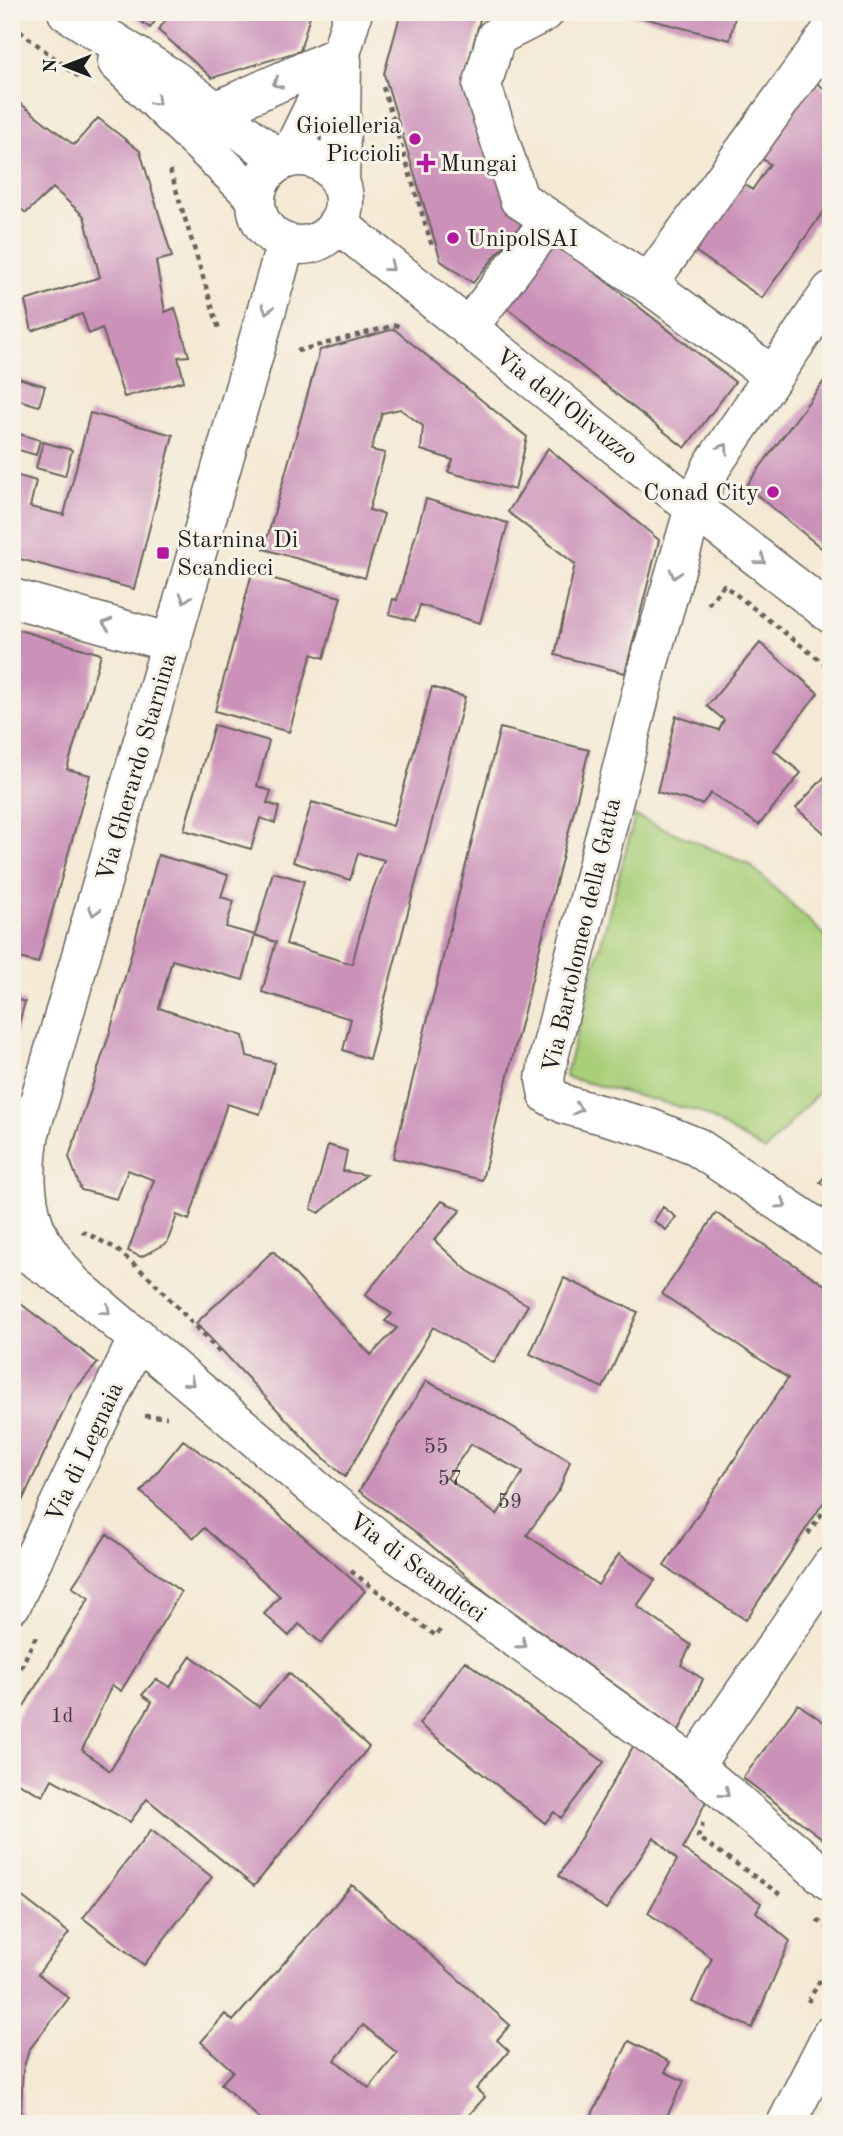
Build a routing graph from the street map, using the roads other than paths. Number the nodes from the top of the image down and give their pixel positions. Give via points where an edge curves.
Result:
1 (545, 12) edge
2 (71, 15) edge
3 (831, 31) edge
4 (344, 38) edge
5 (215, 111) junction
6 (285, 159) junction
7 (340, 185) junction
8 (256, 198) junction
9 (550, 220) junction
10 (338, 223) junction
11 (286, 243) junction
12 (648, 284) junction
13 (831, 291) edge
14 (468, 328) junction
15 (773, 376) junction
16 (694, 508) junction
17 (12, 598) edge
18 (831, 614) edge
19 (172, 643) junction
20 (831, 1237) edge
21 (12, 1243) edge
22 (73, 1284) junction
23 (138, 1337) junction
24 (831, 1566) edge
25 (12, 1604) edge
26 (694, 1766) junction
27 (831, 1882) edge
28 (831, 2035) edge
29 (786, 2124) edge

1 - 9 street via 496,37 482,86 519,199
2 - 5 street
2 -> 8 street
3 - 12 street
4 -> 5 street
4 - 6 street
4 - 7 street
5 - 6 street
6 - 7 street via 324,164
6 - 8 street via 262,179
7 - 10 street via 343,211
8 - 11 street via 260,220
9 - 12 street
9 - 14 street
10 - 11 street via 315,242
10 -> 14 street, Via dell'Olivuzzo
11 -> 19 street, Via Gherardo Starnina
12 - 15 street
13 - 15 street, Via Bartolomeo della Gatta
14 - 16 street, Via dell'Olivuzzo
16 -> 15 street, Via Bartolomeo della Gatta via 712,466
16 -> 18 street, Via dell'Olivuzzo
16 -> 20 street, Via Bartolomeo della Gatta via 644,683 545,1080 548,1095 566,1105 650,1128 697,1147
19 -> 17 street
19 -> 22 street, Via Gherardo Starnina via 28,1144 33,1220 51,1256
21 - 22 street, Via di Scandicci
22 -> 23 street, Via di Scandicci
23 - 25 street, Via di Legnaia
23 -> 26 street, Via di Scandicci via 391,1549
24 - 26 street
26 -> 27 street, Via di Scandicci
28 - 29 street

